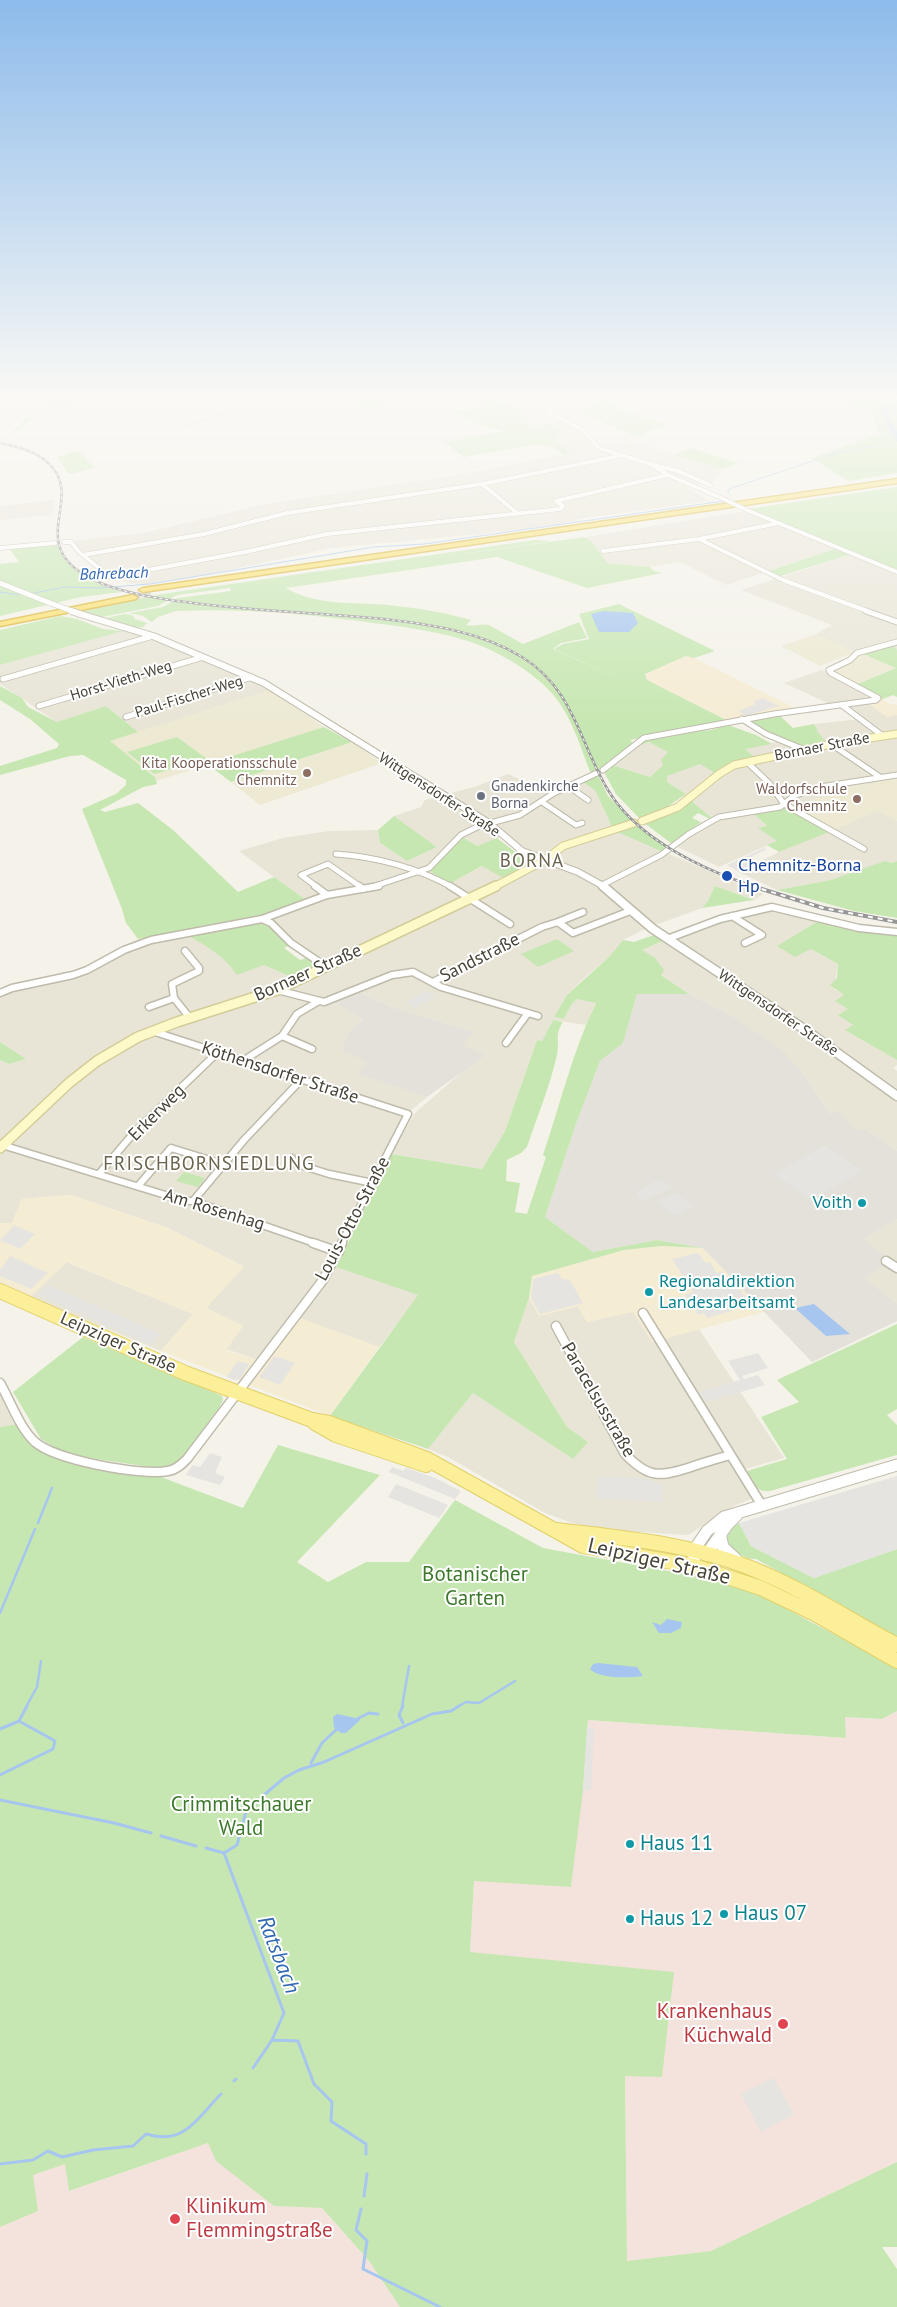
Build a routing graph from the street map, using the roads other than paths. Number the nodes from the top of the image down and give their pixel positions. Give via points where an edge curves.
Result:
1 (330, 507) edge
2 (509, 507) edge
3 (562, 507) edge
4 (721, 507) edge
5 (732, 507) edge
6 (740, 507) edge
7 (517, 513) junction
8 (779, 523) junction
9 (699, 539) junction
10 (64, 542) dead end
11 (55, 543) dead end
12 (0, 548) edge
13 (603, 551) dead end
14 (83, 556) junction
15 (897, 572) edge
16 (0, 583) edge
17 (143, 590) tunnel mouth
18 (154, 593) tunnel mouth
19 (123, 594) tunnel mouth
20 (133, 596) tunnel mouth
21 (0, 620) edge
22 (897, 622) edge
23 (0, 624) edge
24 (153, 636) junction
25 (897, 642) edge
26 (202, 657) junction
27 (252, 677) junction
28 (3, 679) dead end
29 (39, 706) dead end
30 (843, 706) junction
31 (126, 717) dead end
32 (742, 719) junction
33 (897, 734) edge
34 (883, 736) junction
35 (831, 744) junction
36 (805, 750) junction
37 (747, 762) junction
38 (603, 770) dead end
39 (597, 773) dead end
40 (897, 775) edge
41 (880, 778) junction
42 (568, 786) junction
43 (588, 800) dead end
44 (542, 802) junction
45 (784, 804) junction
46 (582, 823) dead end
47 (489, 824) junction
48 (864, 849) dead end
49 (336, 854) dead end
50 (546, 860) junction
51 (421, 872) junction
52 (602, 885) junction
53 (363, 888) junction
54 (327, 895) junction
55 (470, 899) junction
56 (630, 911) junction
57 (582, 912) dead end
58 (732, 916) junction
59 (262, 919) junction
60 (558, 922) junction
61 (510, 924) dead end
62 (897, 932) edge
63 (667, 938) junction
64 (745, 943) dead end
65 (185, 951) dead end
66 (325, 966) junction
67 (433, 982) junction
68 (277, 990) junction
69 (0, 994) edge
70 (174, 998) junction
71 (319, 1001) junction
72 (149, 1007) dead end
73 (528, 1013) junction
74 (538, 1016) dead end
75 (190, 1018) junction
76 (152, 1031) junction
77 (282, 1036) junction
78 (506, 1043) dead end
79 (312, 1049) dead end
80 (217, 1053) junction
81 (241, 1062) junction
82 (301, 1080) junction
83 (897, 1096) edge
84 (408, 1114) joint
85 (1, 1147) edge
86 (292, 1158) dead end
87 (223, 1164) junction
88 (99, 1174) junction
89 (373, 1182) junction
90 (138, 1186) junction
91 (193, 1201) junction
92 (339, 1252) junction
93 (886, 1261) dead end
94 (897, 1268) edge
95 (0, 1292) edge
96 (644, 1313) dead end
97 (556, 1326) dead end
98 (0, 1383) edge
99 (237, 1392) junction
100 (730, 1455) junction
101 (897, 1465) edge
102 (761, 1504) junction
103 (744, 1511) junction
104 (556, 1530) junction
105 (720, 1533) junction
106 (701, 1552) junction
107 (742, 1564) junction
108 (694, 1566) junction
109 (897, 1645) edge
110 (897, 1661) edge

1 - 14 street
2 - 7 street
3 - 7 street
4 - 17 highway
5 - 18 highway
6 - 8 street, bridge
7 - 14 street via 317,535 110,577
8 - 9 street
8 - 15 street
9 - 13 street
9 - 22 street via 783,580
10 - 14 street via 70,542
11 - 12 street
16 - 24 street, Wittgensdorfer Straße, bridge via 80,614
19 - 21 highway
20 - 23 highway
24 - 26 street, Wittgensdorfer Straße
24 - 28 street
25 - 30 street via 856,653 850,660 829,670 878,698
26 - 27 street, Wittgensdorfer Straße
26 - 29 street, Horst-Vieth-Weg
27 - 31 street, Paul-Fischer-Weg
27 - 47 street, Wittgensdorfer Straße
30 - 32 street
30 - 34 street
32 - 36 street via 766,734
32 - 38 street via 644,738
33 - 34 main road, Bornaer Straße
34 - 35 main road, Bornaer Straße
35 - 36 main road, Bornaer Straße
35 - 41 street
36 - 37 main road, Bornaer Straße
37 - 45 street, Bornaer Straße
37 - 50 main road, Bornaer Straße via 719,774 667,813 569,843
39 - 42 street
40 - 41 street
41 - 45 street via 814,788
42 - 43 street
42 - 44 street
44 - 46 street via 576,825
44 - 47 street via 513,818
45 - 48 street
45 - 52 street via 713,820 661,855
47 - 50 street, Wittgensdorfer Straße via 514,846
47 - 51 street via 460,836
49 - 51 street via 371,857
50 - 52 street, Wittgensdorfer Straße
50 - 55 main road, Bornaer Straße
51 - 53 street
51 - 55 street
52 - 56 street, Wittgensdorfer Straße
53 - 54 street
53 - 54 street via 328,864 301,875
54 - 59 street
55 - 61 street
55 - 66 main road, Bornaer Straße
56 - 60 street via 573,933
56 - 63 street, Wittgensdorfer Straße
57 - 60 street, Sandstraße
58 - 62 street via 772,907 859,928
58 - 63 street
58 - 64 street via 762,935
59 - 66 street
59 - 69 street via 151,940 87,970 12,988
60 - 67 street, Sandstraße via 527,934
63 - 83 street, Wittgensdorfer Straße via 804,1029
65 - 70 street via 199,971 172,984
66 - 68 main road, Bornaer Straße
67 - 71 street, Sandstraße via 419,973 406,972 324,1002
67 - 73 street
68 - 71 street, Sandstraße
68 - 75 main road, Bornaer Straße
70 - 72 street
70 - 75 street
71 - 77 street, Sandstraße via 297,1014
73 - 74 street
73 - 78 street
75 - 76 main road, Bornaer Straße
76 - 80 street, Köthensdorfer Straße
76 - 85 main road, Bornaer Straße via 103,1058 76,1078
77 - 79 street
77 - 81 street, Sandstraße
80 - 81 street, Köthensdorfer Straße
80 - 88 street, Erkerweg via 132,1135
81 - 82 street, Köthensdorfer Straße
82 - 84 street, Köthensdorfer Straße
82 - 87 street
84 - 89 street, Louis-Otto-Straße
85 - 88 street, Am Rosenhag
86 - 89 street via 294,1164 324,1173
87 - 90 street via 171,1148
87 - 91 street
88 - 90 street, Am Rosenhag
89 - 92 street, Louis-Otto-Straße
90 - 91 street, Am Rosenhag
91 - 92 street, Am Rosenhag
92 - 99 street, Louis-Otto-Straße via 323,1280
93 - 94 street
95 - 99 main road, Leipziger Straße via 185,1373
96 - 100 street
97 - 100 street, Paracelsusstraße via 625,1454 641,1470 664,1475
98 - 99 street via 28,1436 38,1445 76,1460 166,1471 183,1464
99 - 104 main road, Leipziger Straße via 312,1420 325,1430 440,1467
100 - 102 street
101 - 102 street
102 - 103 street
103 - 105 street via 728,1522
103 - 106 street via 724,1516 715,1523
104 - 106 main road, Leipziger Straße
104 - 108 main road, Leipziger Straße via 583,1546
105 - 106 street
105 - 107 street via 723,1547
106 - 107 main road, Leipziger Straße
106 - 108 street
107 - 109 main road, Leipziger Straße via 796,1589
108 - 110 main road, Leipziger Straße via 745,1582 789,1601

